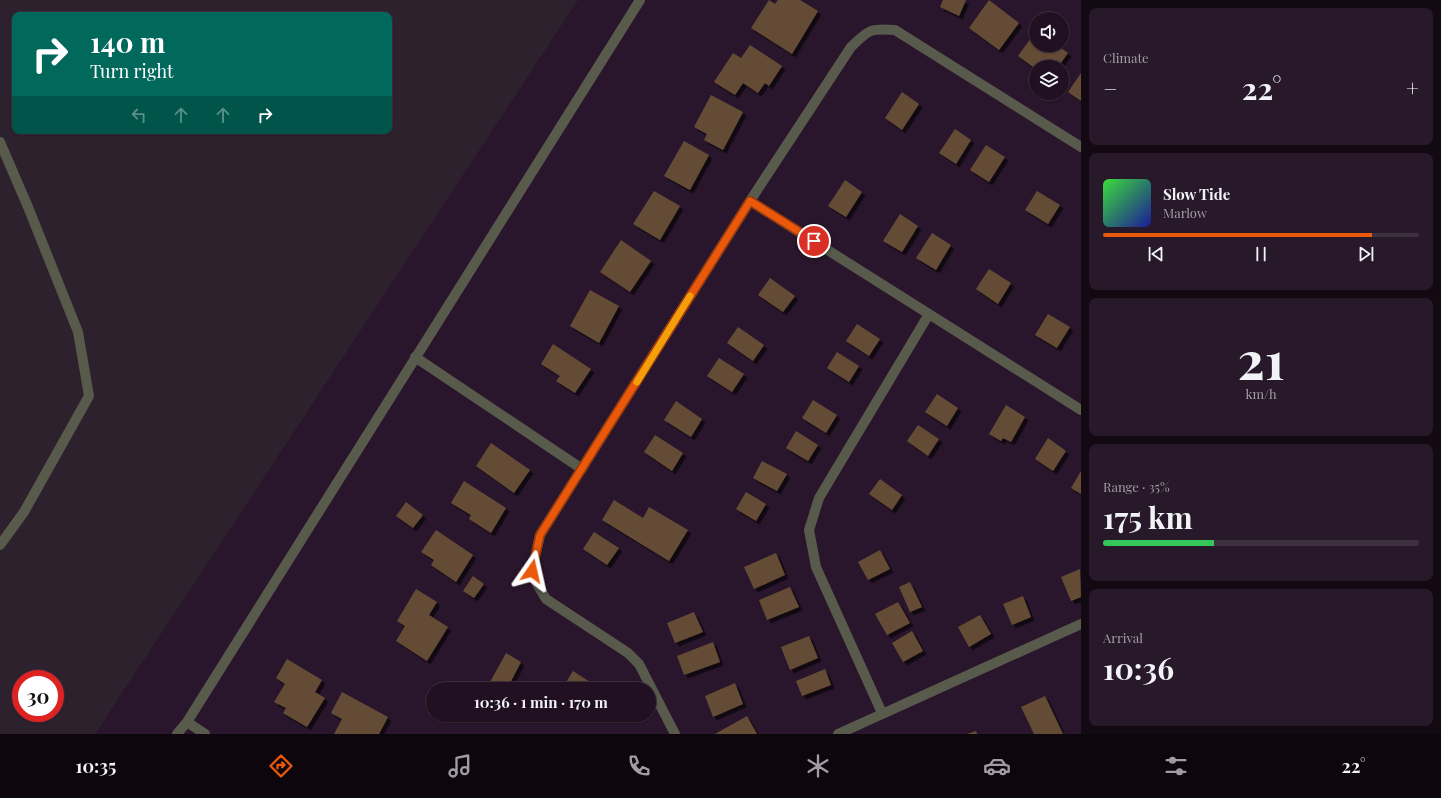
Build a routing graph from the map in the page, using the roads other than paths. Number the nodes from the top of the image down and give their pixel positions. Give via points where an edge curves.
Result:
1 (640, 0) edge
2 (0, 142) edge
3 (1081, 147) edge
4 (750, 201) junction
5 (929, 314) junction
6 (415, 358) junction
7 (1081, 410) edge
8 (582, 469) junction
9 (0, 545) edge
10 (1081, 624) edge
11 (882, 713) junction
12 (187, 722) junction
13 (177, 734) edge
14 (205, 734) edge
15 (675, 734) edge
16 (838, 734) edge

1 - 6 street
2 - 9 street via 78,332 89,396 24,512
3 - 4 street via 895,30 877,28 867,32 851,47
4 - 5 street
4 - 8 street
5 - 7 street
5 - 11 street via 819,498 809,530 816,567
6 - 8 street
6 - 12 street
8 - 15 street via 540,535 532,571 546,599 628,653 640,664
10 - 11 street
11 - 16 street
12 - 13 street
12 - 14 street

